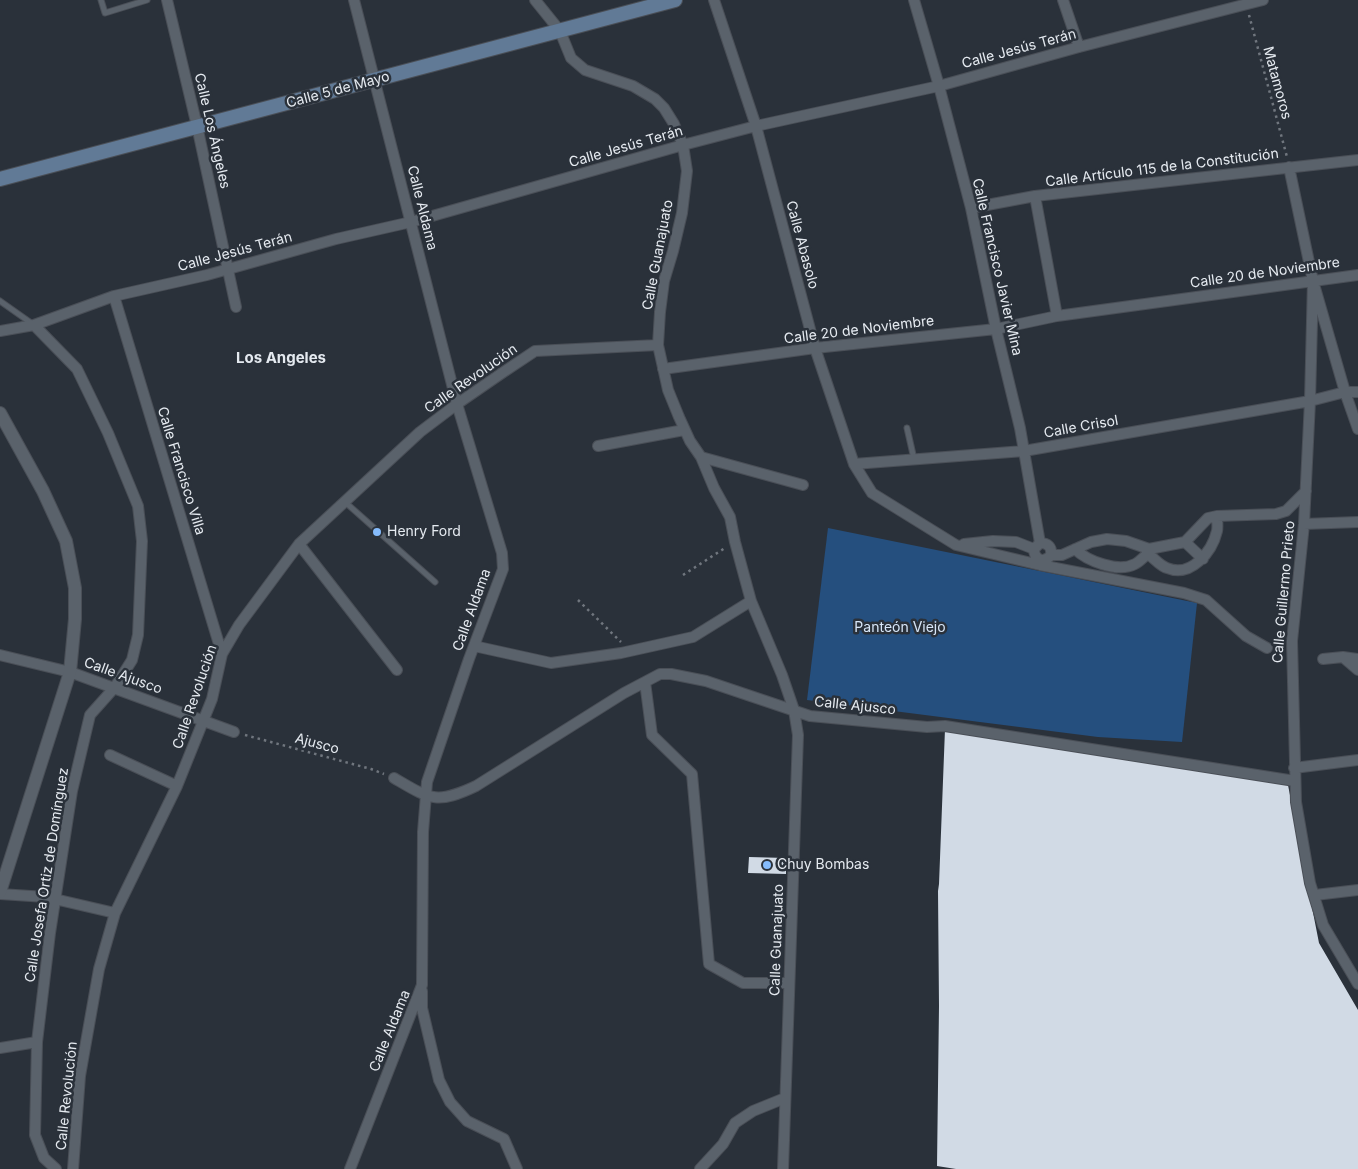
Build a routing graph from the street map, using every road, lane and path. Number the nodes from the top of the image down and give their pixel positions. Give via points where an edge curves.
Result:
1 (100, 0) edge
2 (147, 0) edge
3 (167, 0) edge
4 (354, 0) edge
5 (535, 0) edge
6 (675, 0) edge
7 (714, 0) edge
8 (914, 0) edge
9 (1063, 0) edge
10 (1263, 0) edge
11 (1246, 2) edge
12 (560, 31) junction
13 (1079, 47) junction
14 (375, 80) junction
15 (939, 86) junction
16 (197, 126) junction
17 (756, 126) junction
18 (683, 145) junction
19 (1358, 160) edge
20 (1289, 167) junction
21 (0, 179) edge
22 (1035, 196) junction
23 (970, 208) junction
24 (411, 222) junction
25 (229, 269) junction
26 (1358, 274) edge
27 (1312, 281) junction
28 (114, 296) junction
29 (0, 301) edge
30 (236, 307) dead end
31 (1057, 316) junction
32 (34, 325) junction
33 (996, 329) junction
34 (0, 331) edge
35 (658, 345) junction
36 (815, 348) junction
37 (663, 369) junction
38 (1345, 392) junction
39 (1358, 392) edge
40 (1310, 402) junction
41 (457, 404) junction
42 (0, 412) edge
43 (907, 428) dead end
44 (1358, 429) edge
45 (684, 430) junction
46 (598, 446) dead end
47 (1024, 451) junction
48 (701, 457) junction
49 (914, 459) junction
50 (854, 464) junction
51 (803, 485) dead end
52 (1306, 491) junction
53 (345, 502) junction
54 (1216, 516) junction
55 (1358, 522) edge
56 (1304, 524) junction
57 (734, 542) junction
58 (1185, 542) junction
59 (299, 544) junction
60 (956, 545) junction
61 (1037, 546) junction
62 (1074, 549) junction
63 (1148, 552) junction
64 (1203, 559) junction
65 (683, 576) dead end
66 (435, 582) dead end
67 (578, 600) dead end
68 (750, 601) junction
69 (474, 646) junction
70 (1267, 648) dead end
71 (630, 651) junction
72 (222, 654) junction
73 (0, 655) edge
74 (1343, 657) junction
75 (1323, 658) dead end
76 (1358, 659) edge
77 (397, 670) dead end
78 (1358, 670) edge
79 (70, 672) junction
80 (645, 682) junction
81 (115, 687) junction
82 (794, 710) junction
83 (204, 720) junction
84 (234, 732) joint
85 (110, 755) dead end
86 (1358, 760) edge
87 (1294, 768) junction
88 (394, 778) joint
89 (1295, 781) junction
90 (177, 786) junction
91 (425, 796) junction
92 (1358, 890) edge
93 (0, 893) edge
94 (1314, 895) junction
95 (56, 899) junction
96 (115, 913) junction
97 (789, 983) junction
98 (1358, 984) edge
99 (422, 986) junction
100 (37, 1042) junction
101 (0, 1048) edge
102 (785, 1098) junction
103 (56, 1169) edge
104 (73, 1169) edge
105 (350, 1169) edge
106 (517, 1169) edge
107 (700, 1169) edge
108 (783, 1169) edge

1 - 2 lane via 105,13
3 - 16 street, Calle Los Ángeles
4 - 14 street, Calle Aldama
5 - 12 street, Calle Guanajuato
6 - 12 main road, Calle 5 de Mayo
7 - 17 street, Calle Abasolo
8 - 15 street, Calle Francisco Javier Mina
9 - 13 street
10 - 11 street, Calle Jesús Terán
11 - 13 street, Calle Jesús Terán
11 - 20 path, Matamoros
12 - 14 main road, Calle 5 de Mayo
12 - 18 street, Calle Guanajuato via 571,58 585,70 633,86 664,108
13 - 15 street, Calle Jesús Terán
14 - 16 main road, Calle 5 de Mayo
14 - 24 street, Calle Aldama
15 - 17 street, Calle Jesús Terán
15 - 23 street, Calle Francisco Javier Mina
16 - 21 main road, Calle 5 de Mayo
16 - 25 street, Calle Los Ángeles
17 - 18 street, Calle Jesús Terán
17 - 36 street, Calle Abasolo
18 - 24 street, Calle Jesús Terán
18 - 35 street, Calle Guanajuato via 687,171 682,213 664,281
19 - 20 street, Calle Artículo 115 de la Constitución
20 - 22 street, Calle Artículo 115 de la Constitución
20 - 27 street
22 - 23 street, Calle Artículo 115 de la Constitución
22 - 31 street
23 - 33 street, Calle Francisco Javier Mina
24 - 25 street, Calle Jesús Terán
24 - 41 street, Calle Aldama
25 - 28 street, Calle Jesús Terán
25 - 30 street, Calle Los Ángeles
26 - 27 street, Calle 20 de Noviembre
27 - 31 street, Calle 20 de Noviembre
27 - 38 street
27 - 40 street, Calle Guillermo Prieto
28 - 32 street, Calle Jesús Terán
28 - 72 street, Calle Francisco Villa
29 - 32 lane
31 - 33 street, Calle 20 de Noviembre
32 - 34 street, Calle Jesús Terán
32 - 81 street, Calle Josefa Ortiz de Domínguez via 77,370 138,506 142,541 138,635 132,660
33 - 36 street, Calle 20 de Noviembre
33 - 47 street, Calle Francisco Javier Mina
35 - 37 street, Calle Guanajuato
35 - 41 street, Calle Revolución via 535,351
36 - 37 street, Calle 20 de Noviembre
36 - 50 street, Calle Abasolo
37 - 45 street, Calle Guanajuato
38 - 39 street, Calle Crisol
38 - 40 street, Calle Crisol
38 - 44 street
40 - 47 street, Calle Crisol
40 - 52 street, Calle Guillermo Prieto
41 - 53 street, Calle Revolución via 420,432
41 - 69 street, Calle Aldama via 502,553 503,569
42 - 79 street via 43,491 66,542 72,564 75,619
43 - 49 lane
45 - 46 street
45 - 48 street, Calle Guanajuato
47 - 49 street, Calle Crisol
47 - 61 street, Calle Francisco Javier Mina
48 - 51 street
48 - 57 street, Calle Guanajuato via 730,517
49 - 50 street, Calle Crisol
50 - 60 street, Calle Abasolo via 872,493
52 - 54 street via 1286,511 1276,514
52 - 56 street, Calle Guillermo Prieto
53 - 59 street, Calle Revolución
53 - 66 lane
54 - 58 street via 1208,518
54 - 64 street via 1217,531
55 - 56 street
56 - 87 street, Calle Guillermo Prieto via 1292,641
57 - 65 path
57 - 68 street, Calle Guanajuato
58 - 63 street
58 - 64 street
59 - 72 street, Calle Revolución
59 - 77 street
60 - 61 street via 993,541
60 - 70 street via 1040,565 1184,592 1206,600 1246,636
61 - 62 street via 1045,543 1052,550 1051,555 1062,555
62 - 63 street via 1107,539 1126,541
62 - 63 street via 1096,563 1124,567 1135,564
63 - 64 street via 1166,568 1178,570 1189,568
67 - 71 path
68 - 71 street via 693,637
68 - 82 street, Calle Guanajuato
69 - 71 street via 551,663
69 - 91 street, Calle Aldama
72 - 83 street, Calle Revolución
73 - 79 street, Calle Ajusco
74 - 75 street
74 - 76 street
74 - 78 street
79 - 81 street, Calle Ajusco
79 - 93 street
80 - 82 street, Calle Ajusco via 660,674 671,674 706,681
80 - 91 street, Calle Ajusco via 476,786 456,796 439,799
80 - 97 street via 652,735 692,774 709,964 744,983
81 - 83 street, Calle Ajusco
81 - 95 street, Calle Josefa Ortiz de Domínguez via 90,715 72,790
82 - 89 street, Calle Ajusco via 810,716 945,726
82 - 97 street, Calle Guanajuato via 798,735
83 - 84 street, Calle Ajusco
83 - 90 street, Calle Revolución
84 - 88 path, Ajusco
85 - 90 street
86 - 87 street
87 - 89 street, Calle Guillermo Prieto
88 - 91 street, Calle Ajusco
89 - 94 street, Calle Guillermo Prieto
90 - 96 street, Calle Revolución
91 - 99 street, Calle Aldama
92 - 94 street
93 - 95 street
94 - 98 street, Calle Guillermo Prieto via 1323,925
95 - 96 street
95 - 100 street, Calle Josefa Ortiz de Domínguez
96 - 104 street, Calle Revolución via 99,969 80,1076
97 - 102 street, Calle Guanajuato
99 - 105 street, Calle Aldama
99 - 106 street via 422,1008 439,1080 450,1102 467,1121 504,1139
100 - 101 street
100 - 103 street, Calle Josefa Ortiz de Domínguez via 35,1134 44,1158
102 - 107 street via 753,1111 735,1123 723,1144
102 - 108 street, Calle Guanajuato

